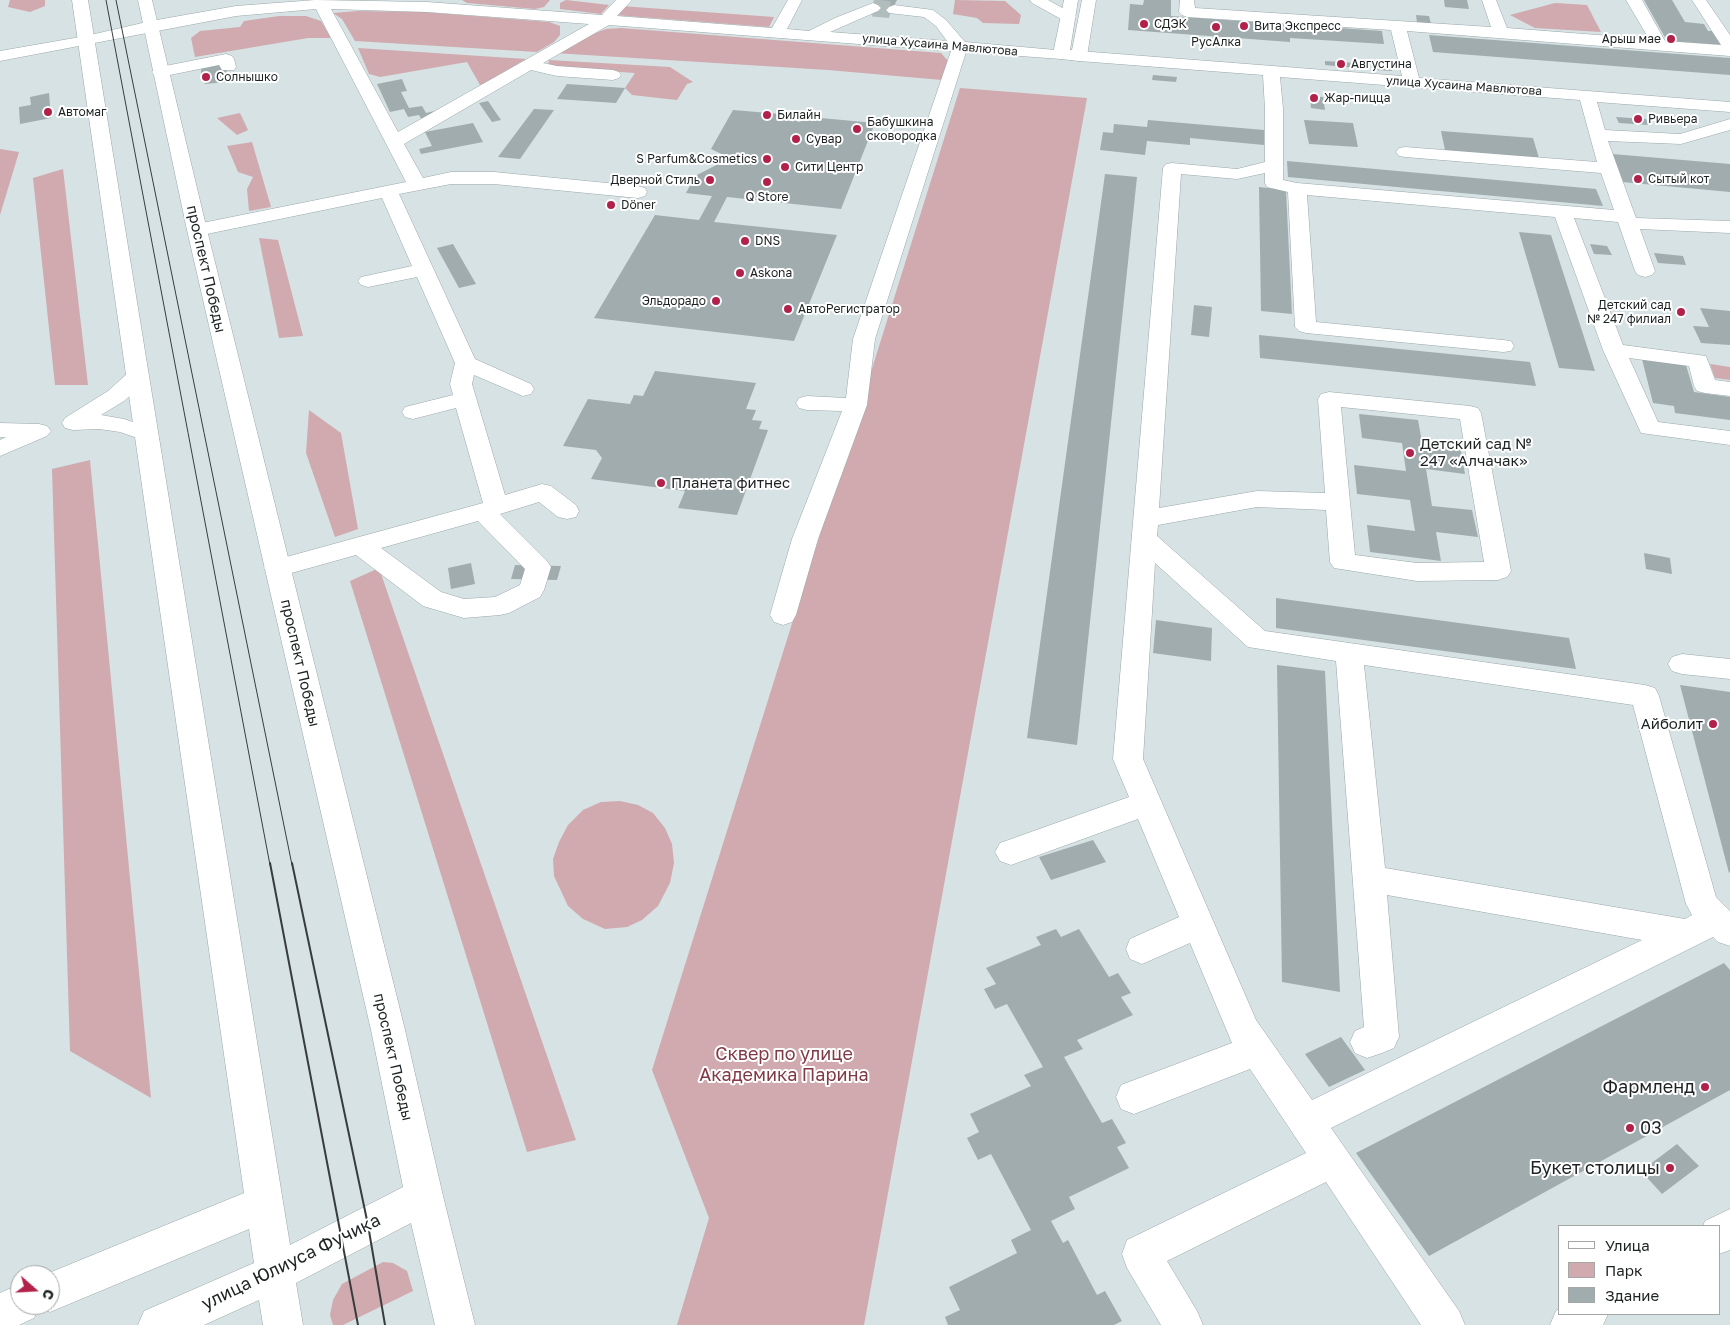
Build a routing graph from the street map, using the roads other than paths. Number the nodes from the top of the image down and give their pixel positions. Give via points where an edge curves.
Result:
1 (80, 0) edge
2 (145, 0) edge
3 (556, 0) edge
4 (624, 0) edge
5 (795, 0) edge
6 (1037, 0) edge
7 (1071, 0) edge
8 (1089, 0) edge
9 (1187, 0) edge
10 (1490, 0) edge
11 (1634, 0) edge
12 (1699, 0) edge
13 (293, 3) edge
14 (321, 4) junction
15 (450, 4) edge
16 (873, 8) tunnel mouth
17 (894, 10) tunnel mouth
18 (542, 16) junction
19 (1068, 17) junction
20 (605, 20) junction
21 (151, 26) junction
22 (1398, 26) junction
23 (778, 32) junction
24 (1502, 32) junction
25 (85, 35) junction
26 (813, 35) junction
27 (0, 42) edge
28 (1659, 44) junction
29 (960, 46) junction
30 (1730, 47) edge
31 (1061, 54) junction
32 (0, 56) edge
33 (1079, 56) junction
34 (527, 64) junction
35 (228, 67) dead end
36 (1271, 71) junction
37 (160, 72) junction
38 (613, 75) dead end
39 (1412, 82) junction
40 (1586, 95) junction
41 (1730, 107) edge
42 (1730, 124) edge
43 (1598, 135) junction
44 (394, 142) junction
45 (1405, 152) dead end
46 (1274, 165) junction
47 (1608, 168) junction
48 (417, 185) junction
49 (1297, 189) junction
50 (388, 191) junction
51 (638, 192) dead end
52 (1562, 211) junction
53 (1628, 220) junction
54 (1730, 228) edge
55 (197, 230) junction
56 (424, 269) junction
57 (1645, 271) dead end
58 (368, 282) dead end
59 (1503, 346) dead end
60 (1614, 350) junction
61 (466, 363) junction
62 (137, 377) junction
63 (523, 389) dead end
64 (1730, 389) edge
65 (465, 399) junction
66 (807, 403) dead end
67 (856, 405) junction
68 (412, 412) dead end
69 (73, 423) junction
70 (0, 430) edge
71 (39, 431) junction
72 (146, 434) junction
73 (1730, 438) edge
74 (0, 449) edge
75 (1338, 502) junction
76 (490, 509) junction
77 (568, 511) dead end
78 (1145, 528) junction
79 (362, 546) junction
80 (277, 568) junction
81 (783, 616) dead end
82 (1349, 653) junction
83 (1682, 664) dead end
84 (1730, 669) edge
85 (1147, 803) junction
86 (1011, 852) dead end
87 (1370, 880) junction
88 (1198, 924) junction
89 (1712, 928) edge
90 (1142, 949) dead end
91 (1367, 1042) dead end
92 (1257, 1050) junction
93 (1134, 1098) dead end
94 (1306, 1122) junction
95 (1331, 1160) junction
96 (424, 1196) junction
97 (264, 1204) junction
98 (274, 1274) junction
99 (60, 1288) edge
100 (1586, 1315) edge
101 (158, 1325) edge
102 (283, 1325) edge
103 (455, 1325) edge
104 (1183, 1325) edge
105 (1444, 1325) edge
106 (1570, 1325) edge

1 - 25 main road
2 - 21 main road, проспект Победы
3 - 18 main road
4 - 20 main road
5 - 23 main road
6 - 19 main road
7 - 19 main road
8 - 33 main road
9 - 22 main road via 1187,12
10 - 24 main road
11 - 28 main road
12 - 30 main road
13 - 14 main road, улица Хусаина Мавлютова
13 - 21 main road, улица Хусаина Мавлютова
14 - 15 main road, улица Хусаина Мавлютова
14 - 44 main road
15 - 18 main road, улица Хусаина Мавлютова
16 - 26 main road
17 - 29 main road via 928,13
18 - 20 main road, улица Хусаина Мавлютова
19 - 31 main road
20 - 23 main road, улица Хусаина Мавлютова
20 - 34 main road
21 - 25 main road, улица Хусаина Мавлютова
21 - 37 main road, проспект Победы
22 - 24 main road
22 - 39 main road
23 - 26 main road, улица Хусаина Мавлютова
24 - 28 main road
25 - 27 main road
25 - 32 main road
25 - 62 main road
26 - 29 main road, улица Хусаина Мавлютова
28 - 30 main road
29 - 31 main road, улица Хусаина Мавлютова
29 - 67 main road via 864,339
31 - 33 main road, улица Хусаина Мавлютова
33 - 36 main road, улица Хусаина Мавлютова
34 - 38 main road via 557,71
34 - 44 main road
35 - 37 main road via 226,59
36 - 39 main road, улица Хусаина Мавлютова
36 - 46 main road
37 - 55 main road, проспект Победы
39 - 40 main road, улица Хусаина Мавлютова
40 - 41 main road, улица Хусаина Мавлютова
40 - 43 main road
42 - 43 main road via 1681,139
43 - 47 main road
44 - 48 main road
45 - 47 main road
46 - 49 main road via 1274,183
46 - 78 main road via 1237,174 1172,168
47 - 53 main road
48 - 50 main road
48 - 51 main road via 451,178 494,178
49 - 52 main road
49 - 59 main road via 1306,327
50 - 55 main road
50 - 56 main road
52 - 53 main road
52 - 60 main road
53 - 54 main road
53 - 57 main road
55 - 80 main road, проспект Победы
56 - 58 main road
56 - 61 main road
60 - 64 main road via 1698,361 1705,386
60 - 73 main road via 1649,428
61 - 63 main road
61 - 65 main road via 461,384
62 - 69 main road via 116,396
62 - 72 main road
65 - 68 main road
65 - 76 main road
66 - 67 main road
67 - 81 main road via 805,539
69 - 71 main road
69 - 72 main road via 99,422
70 - 71 main road
71 - 74 main road
72 - 97 main road
75 - 75 main road via 1329,399 1470,413 1498,571 1417,572 1343,562
75 - 78 main road via 1257,499
76 - 77 main road via 542,492
76 - 79 main road
76 - 79 main road via 538,567 531,590 500,606 464,609 432,599
78 - 82 main road via 1258,640
78 - 85 main road via 1128,759
79 - 80 main road
80 - 96 main road, проспект Победы
82 - 87 main road
82 - 89 main road via 1644,696 1702,904
83 - 84 main road
85 - 86 main road
85 - 88 main road
87 - 89 main road
87 - 91 main road via 1382,1037
88 - 90 main road
88 - 92 main road via 1244,1031
89 - 94 main road
92 - 93 main road
92 - 94 main road
94 - 95 main road
95 - 104 main road via 1141,1254
95 - 105 main road
96 - 98 main road, улица Юлиуса Фучика
96 - 103 main road, проспект Победы
97 - 98 main road
97 - 99 main road
98 - 101 main road, улица Юлиуса Фучика
98 - 102 main road
100 - 106 main road

